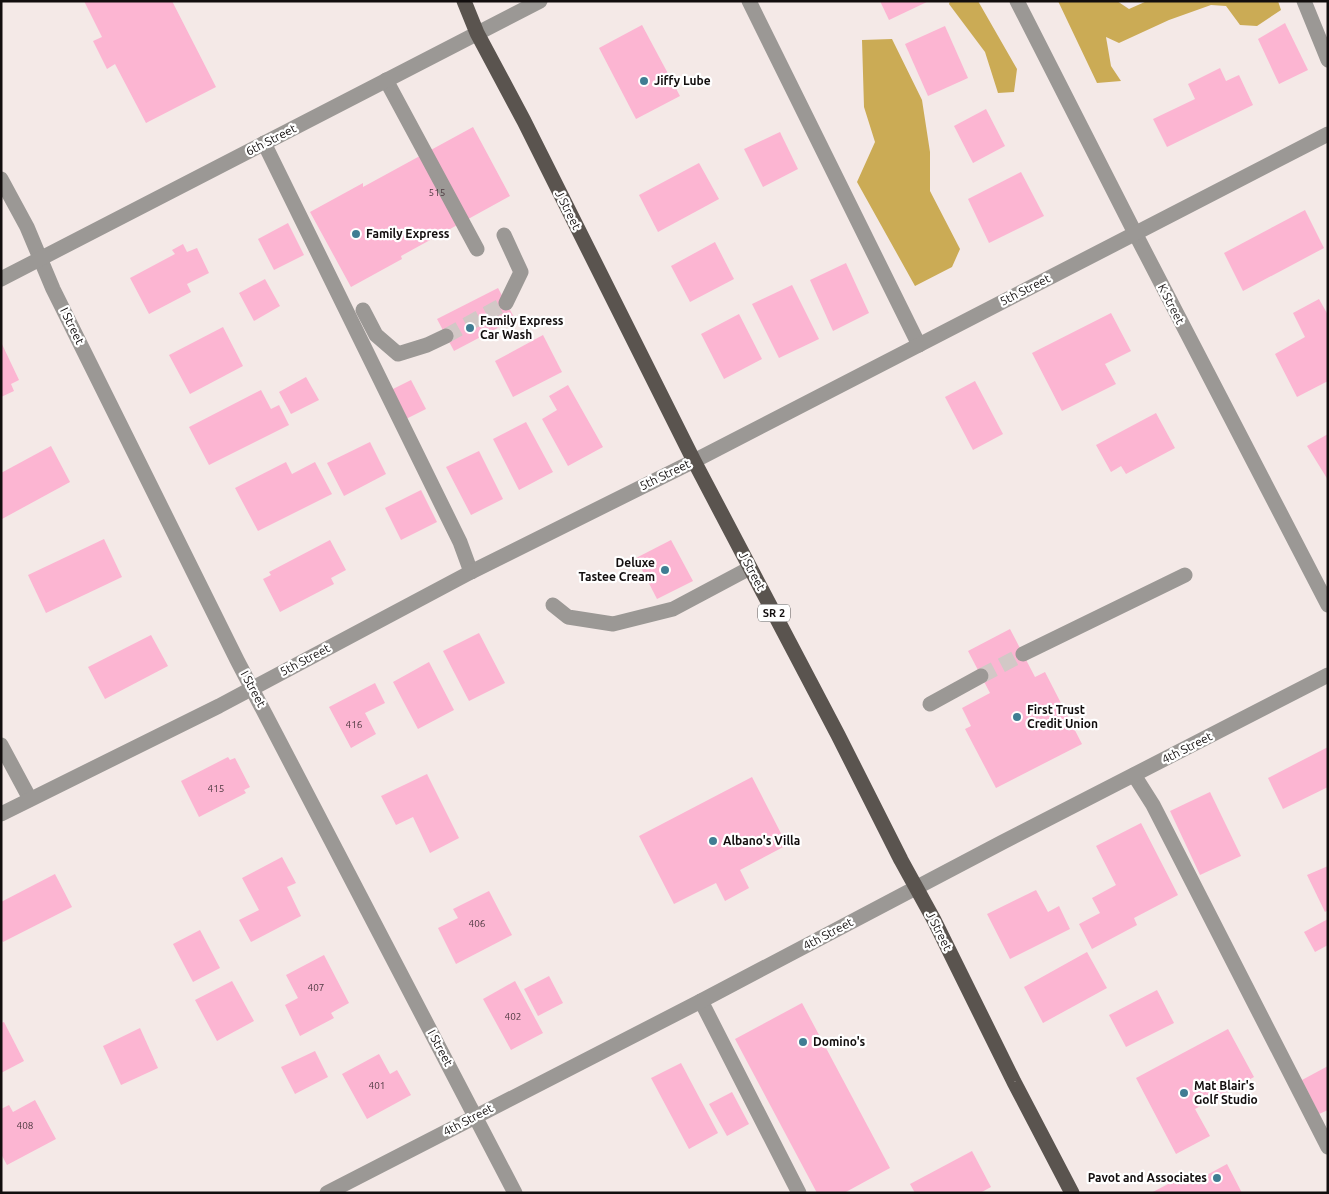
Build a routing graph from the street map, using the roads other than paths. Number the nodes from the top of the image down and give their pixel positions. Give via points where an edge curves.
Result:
1 (464, 1) edge
2 (540, 1) edge
3 (749, 1) edge
4 (1017, 1) edge
5 (1304, 1) edge
6 (477, 33) junction
7 (1328, 60) edge
8 (386, 80) junction
9 (1328, 134) edge
10 (264, 143) junction
11 (1, 179) edge
12 (1134, 233) junction
13 (504, 235) dead end
14 (477, 250) dead end
15 (40, 258) junction
16 (1, 278) edge
17 (506, 302) tunnel mouth
18 (363, 310) dead end
19 (446, 336) tunnel mouth
20 (918, 345) junction
21 (694, 460) junction
22 (750, 568) junction
23 (471, 572) junction
24 (1185, 575) dead end
25 (553, 605) dead end
26 (1328, 605) edge
27 (1023, 654) tunnel mouth
28 (1328, 675) edge
29 (981, 676) tunnel mouth
30 (252, 687) junction
31 (930, 704) dead end
32 (1, 745) edge
33 (1134, 775) junction
34 (30, 799) junction
35 (1, 814) edge
36 (916, 888) junction
37 (701, 1001) junction
38 (476, 1116) junction
39 (1328, 1147) edge
40 (327, 1193) edge
41 (516, 1193) edge
42 (799, 1193) edge
43 (1072, 1193) edge

1 - 6 main road, J Street / SR 2
2 - 6 street, 6th Street
3 - 20 street
4 - 12 street, K Street
5 - 7 street
6 - 8 street, 6th Street
6 - 21 main road, J Street / SR 2
8 - 10 street, 6th Street
8 - 14 street
9 - 12 street, 5th Street
10 - 15 street, 6th Street
10 - 23 street via 460,542
11 - 15 street, I Street
12 - 20 street, 5th Street
12 - 26 street, K Street
13 - 17 street via 521,272
15 - 16 street, 6th Street
15 - 30 street, I Street
18 - 19 street via 376,334 398,354
20 - 21 street, 5th Street
21 - 22 main road, J Street / SR 2
21 - 23 street, 5th Street
22 - 25 street via 673,609 613,624 568,617
22 - 36 main road, J Street / SR 2
23 - 30 street, 5th Street
24 - 27 street
28 - 33 street, 4th Street
29 - 31 street
30 - 34 street, 5th Street
30 - 38 street, I Street
32 - 34 street
33 - 36 street, 4th Street
33 - 39 street via 1154,805
34 - 35 street, 5th Street
36 - 37 street, 4th Street
36 - 43 main road, J Street / SR 2
37 - 38 street, 4th Street
37 - 42 street
38 - 40 street, 4th Street
38 - 41 street, I Street

